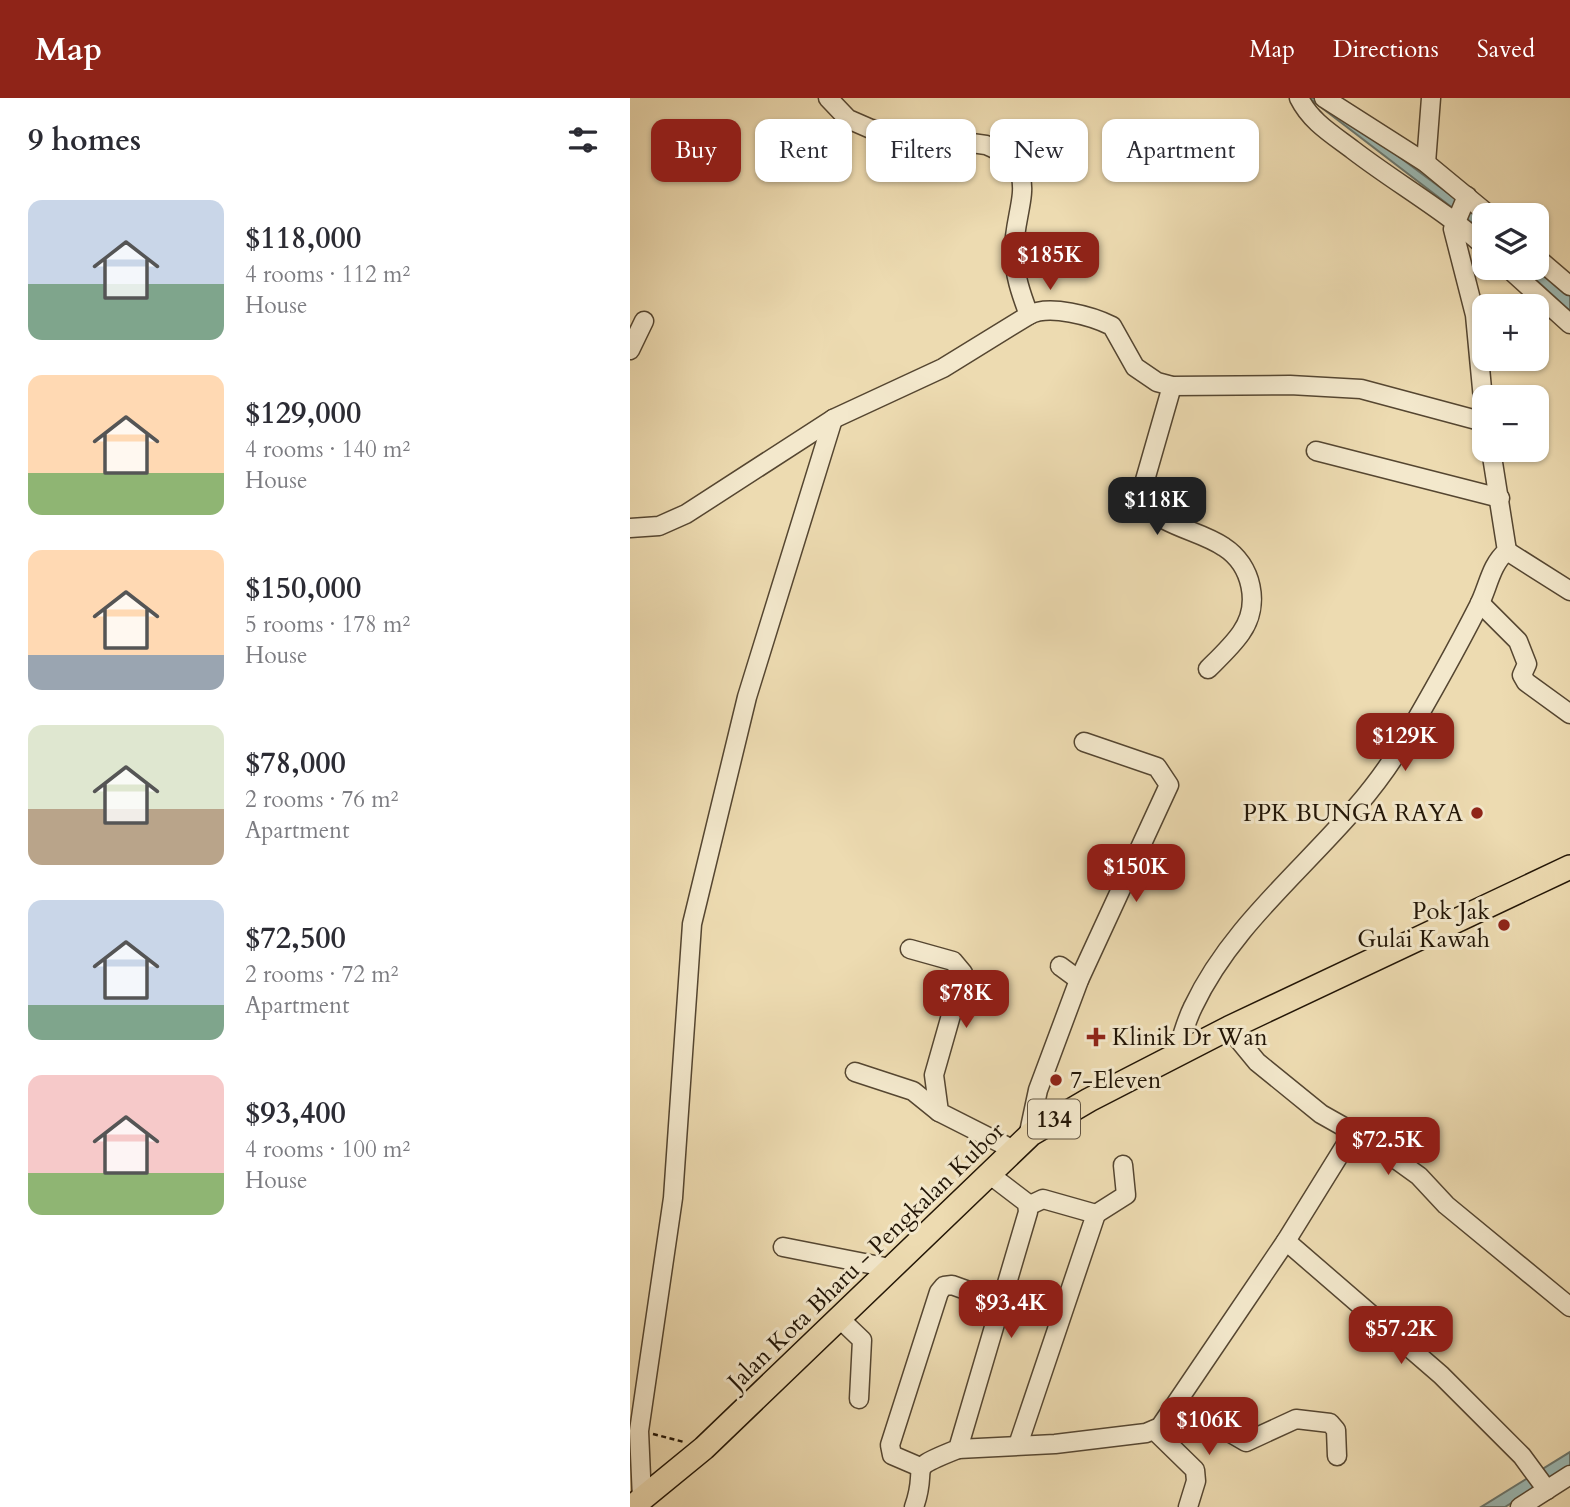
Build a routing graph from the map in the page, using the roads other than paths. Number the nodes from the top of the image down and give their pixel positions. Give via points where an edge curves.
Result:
1 (828, 98) edge
2 (1299, 98) edge
3 (1324, 98) edge
4 (1431, 98) edge
5 (1426, 163) junction
6 (1461, 208) junction
7 (1472, 211) edge
8 (1472, 226) edge
9 (1549, 268) edge
10 (1521, 280) edge
11 (1570, 286) edge
12 (1028, 315) junction
13 (644, 321) dead end
14 (1570, 324) edge
15 (630, 350) edge
16 (1482, 385) edge
17 (1172, 386) junction
18 (833, 419) junction
19 (1472, 419) edge
20 (1316, 451) dead end
21 (1493, 462) edge
22 (1500, 498) junction
23 (630, 528) edge
24 (1507, 551) junction
25 (1570, 591) edge
26 (1480, 603) junction
27 (1208, 669) dead end
28 (1570, 714) edge
29 (1084, 742) dead end
30 (1570, 867) edge
31 (910, 949) dead end
32 (1060, 966) dead end
33 (1079, 981) junction
34 (1229, 1028) junction
35 (1176, 1057) junction
36 (855, 1072) dead end
37 (939, 1112) junction
38 (1353, 1133) junction
39 (1021, 1143) junction
40 (1123, 1165) dead end
41 (989, 1174) junction
42 (1028, 1206) junction
43 (1096, 1214) junction
44 (1286, 1241) junction
45 (783, 1247) dead end
46 (890, 1268) junction
47 (1002, 1303) junction
48 (1570, 1307) edge
49 (839, 1318) junction
50 (859, 1399) dead end
51 (1179, 1403) junction
52 (1154, 1430) junction
53 (1018, 1445) junction
54 (958, 1449) junction
55 (1337, 1456) dead end
56 (920, 1467) junction
57 (1570, 1475) edge
58 (1542, 1483) junction
59 (637, 1503) edge
60 (914, 1507) edge
61 (1188, 1507) edge
62 (1520, 1507) edge

1 - 12 street via 848,119 871,129 986,145 1016,163 1023,181 1015,268
2 - 6 street via 1311,118 1402,187
3 - 5 street
4 - 5 street
5 - 6 street
6 - 7 street
6 - 8 street
6 - 16 street via 1454,237 1475,315
9 - 11 street
10 - 14 street
12 - 17 street via 1044,310 1105,323 1115,330 1135,367
12 - 18 street via 943,368
13 - 15 street
17 - 19 street via 1361,390
17 - 27 street via 1145,480 1143,503 1155,514 1224,547 1244,566 1253,593 1243,631
18 - 23 street via 686,514 659,526
18 - 59 street via 747,697 692,924 673,1198 639,1431
20 - 22 street
21 - 22 street
22 - 24 street
24 - 25 street
24 - 26 street
26 - 28 street via 1518,641 1527,664 1522,675 1526,682
26 - 35 street via 1399,750 1299,872 1239,935 1206,982 1186,1021
29 - 33 street via 1157,767 1169,785
30 - 34 main road, Jalan Kota Bharu - Pengkalan Kubor / 134
31 - 37 street via 953,961 963,973 934,1074
32 - 33 street
33 - 39 street
34 - 35 main road, Jalan Kota Bharu - Pengkalan Kubor / 134
34 - 38 street via 1257,1062 1321,1114
35 - 39 main road, Jalan Kota Bharu - Pengkalan Kubor / 134 via 1089,1100
36 - 37 street via 913,1091
37 - 39 street
38 - 44 street
38 - 48 street via 1419,1176 1446,1205
39 - 41 main road, Jalan Kota Bharu - Pengkalan Kubor / 134
40 - 43 street via 1126,1195
41 - 42 street
41 - 46 main road, Jalan Kota Bharu - Pengkalan Kubor / 134
42 - 43 street via 1043,1199
42 - 47 street
43 - 53 street
44 - 51 street
44 - 58 street via 1441,1375
45 - 46 street
46 - 49 main road, Jalan Kota Bharu - Pengkalan Kubor / 134
47 - 54 street
47 - 56 street via 952,1285 939,1292 890,1445 895,1457
49 - 50 street via 862,1340
49 - 59 main road, Jalan Kota Bharu - Pengkalan Kubor / 134 via 704,1448
51 - 52 street
51 - 55 street via 1247,1442 1296,1419 1330,1423 1337,1435
52 - 53 street
52 - 61 street via 1195,1470
53 - 54 street
54 - 56 street
56 - 60 street
57 - 58 street
58 - 62 street

